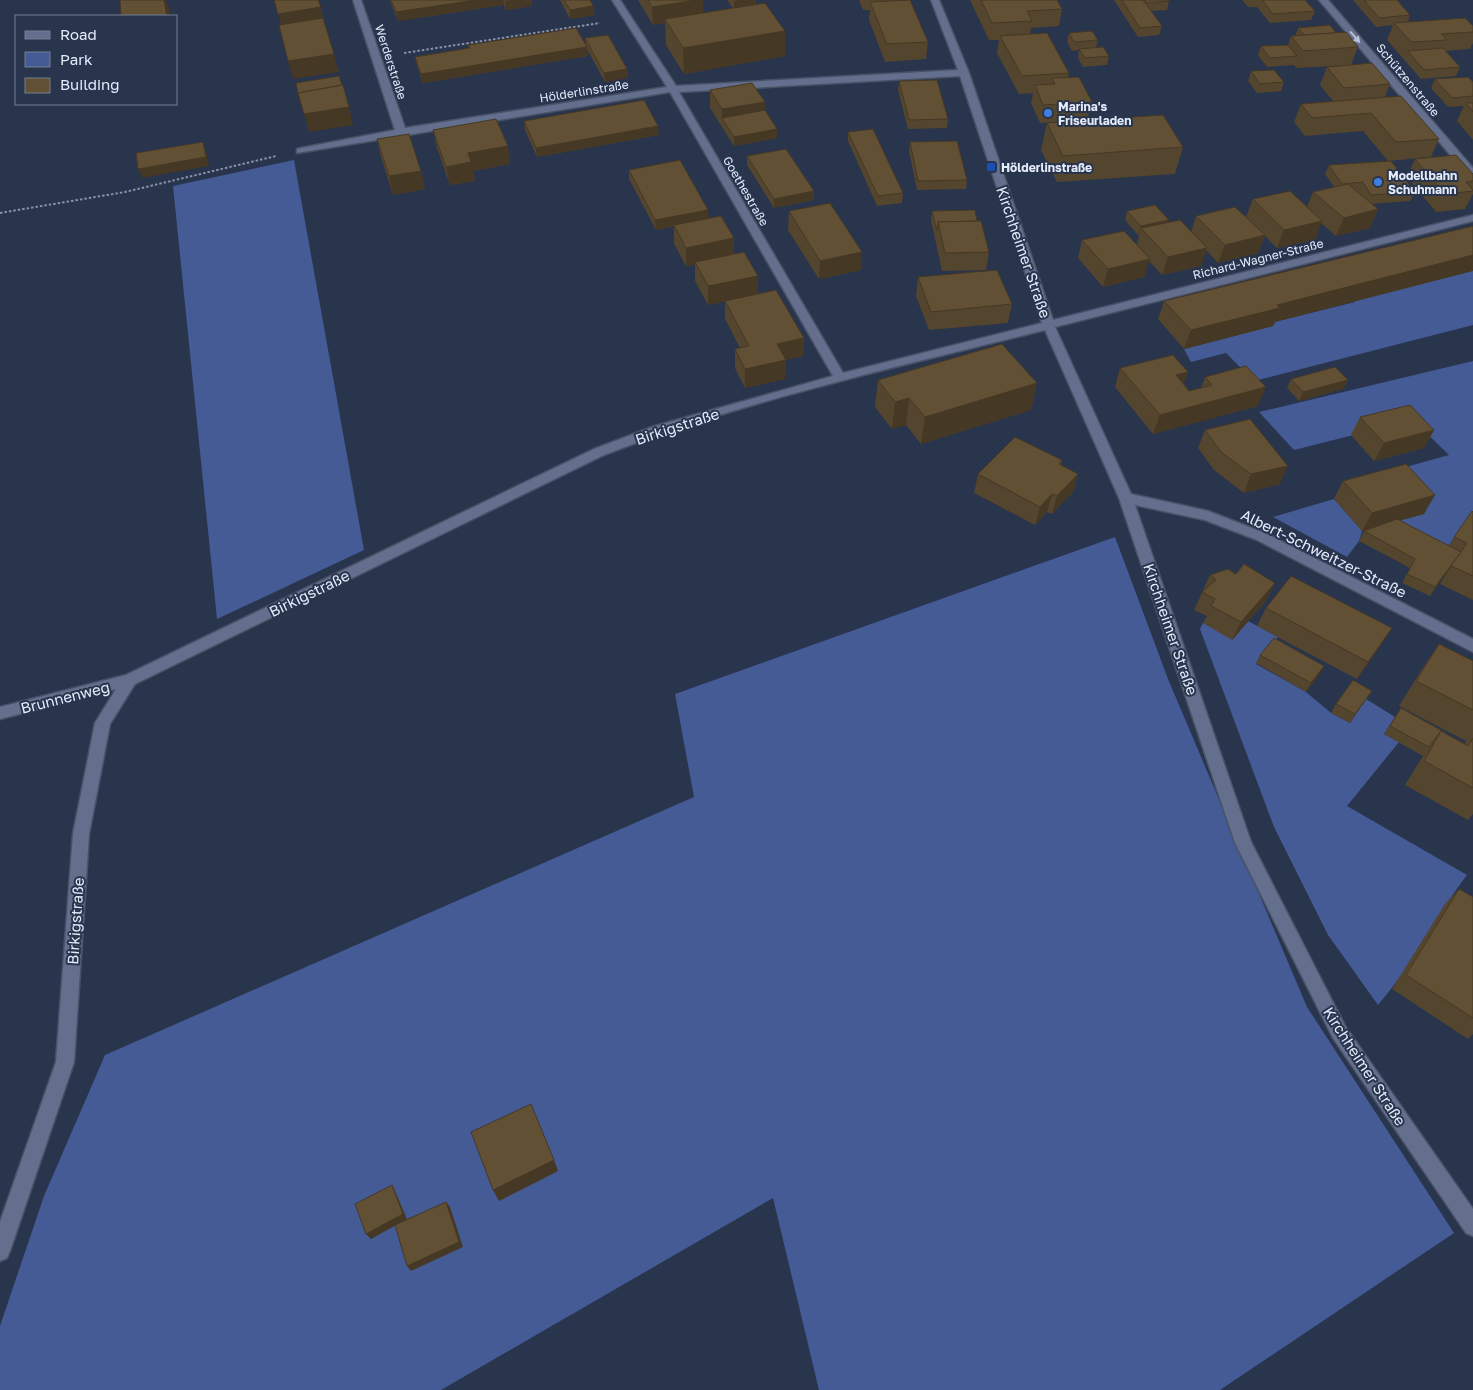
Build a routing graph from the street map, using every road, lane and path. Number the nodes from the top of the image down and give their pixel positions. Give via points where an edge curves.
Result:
1 (357, 0) edge
2 (616, 0) edge
3 (935, 0) edge
4 (1323, 0) edge
5 (627, 19) junction
6 (376, 57) junction
7 (964, 73) junction
8 (673, 89) junction
9 (401, 132) junction
10 (301, 151) joint
11 (1473, 176) edge
12 (0, 213) edge
13 (1473, 218) edge
14 (1049, 326) junction
15 (840, 378) junction
16 (1126, 498) junction
17 (1473, 646) edge
18 (130, 680) junction
19 (0, 713) edge
20 (1473, 1226) edge
21 (0, 1251) edge

1 - 6 street, Werderstraße
2 - 5 street, Goethestraße
3 - 7 street, Kirchheimer Straße
4 -> 11 street, Schützenstraße
5 - 6 path
5 - 8 street, Goethestraße
6 - 9 street, Werderstraße
7 - 8 street, Hölderlinstraße
7 - 14 street, Kirchheimer Straße
8 - 9 street, Hölderlinstraße
8 - 15 street, Goethestraße
9 - 10 street, Hölderlinstraße
10 - 12 path via 125,192
13 - 14 street, Richard-Wagner-Straße
14 - 15 street, Birkigstraße
14 - 16 street, Kirchheimer Straße
15 - 18 street, Birkigstraße via 659,429 599,452
16 - 17 street, Albert-Schweitzer-Straße via 1208,516 1262,537
16 - 20 street, Kirchheimer Straße via 1242,843 1339,1032
18 - 19 street, Brunnenweg
18 - 21 street, Birkigstraße via 103,723 81,834 65,1062

